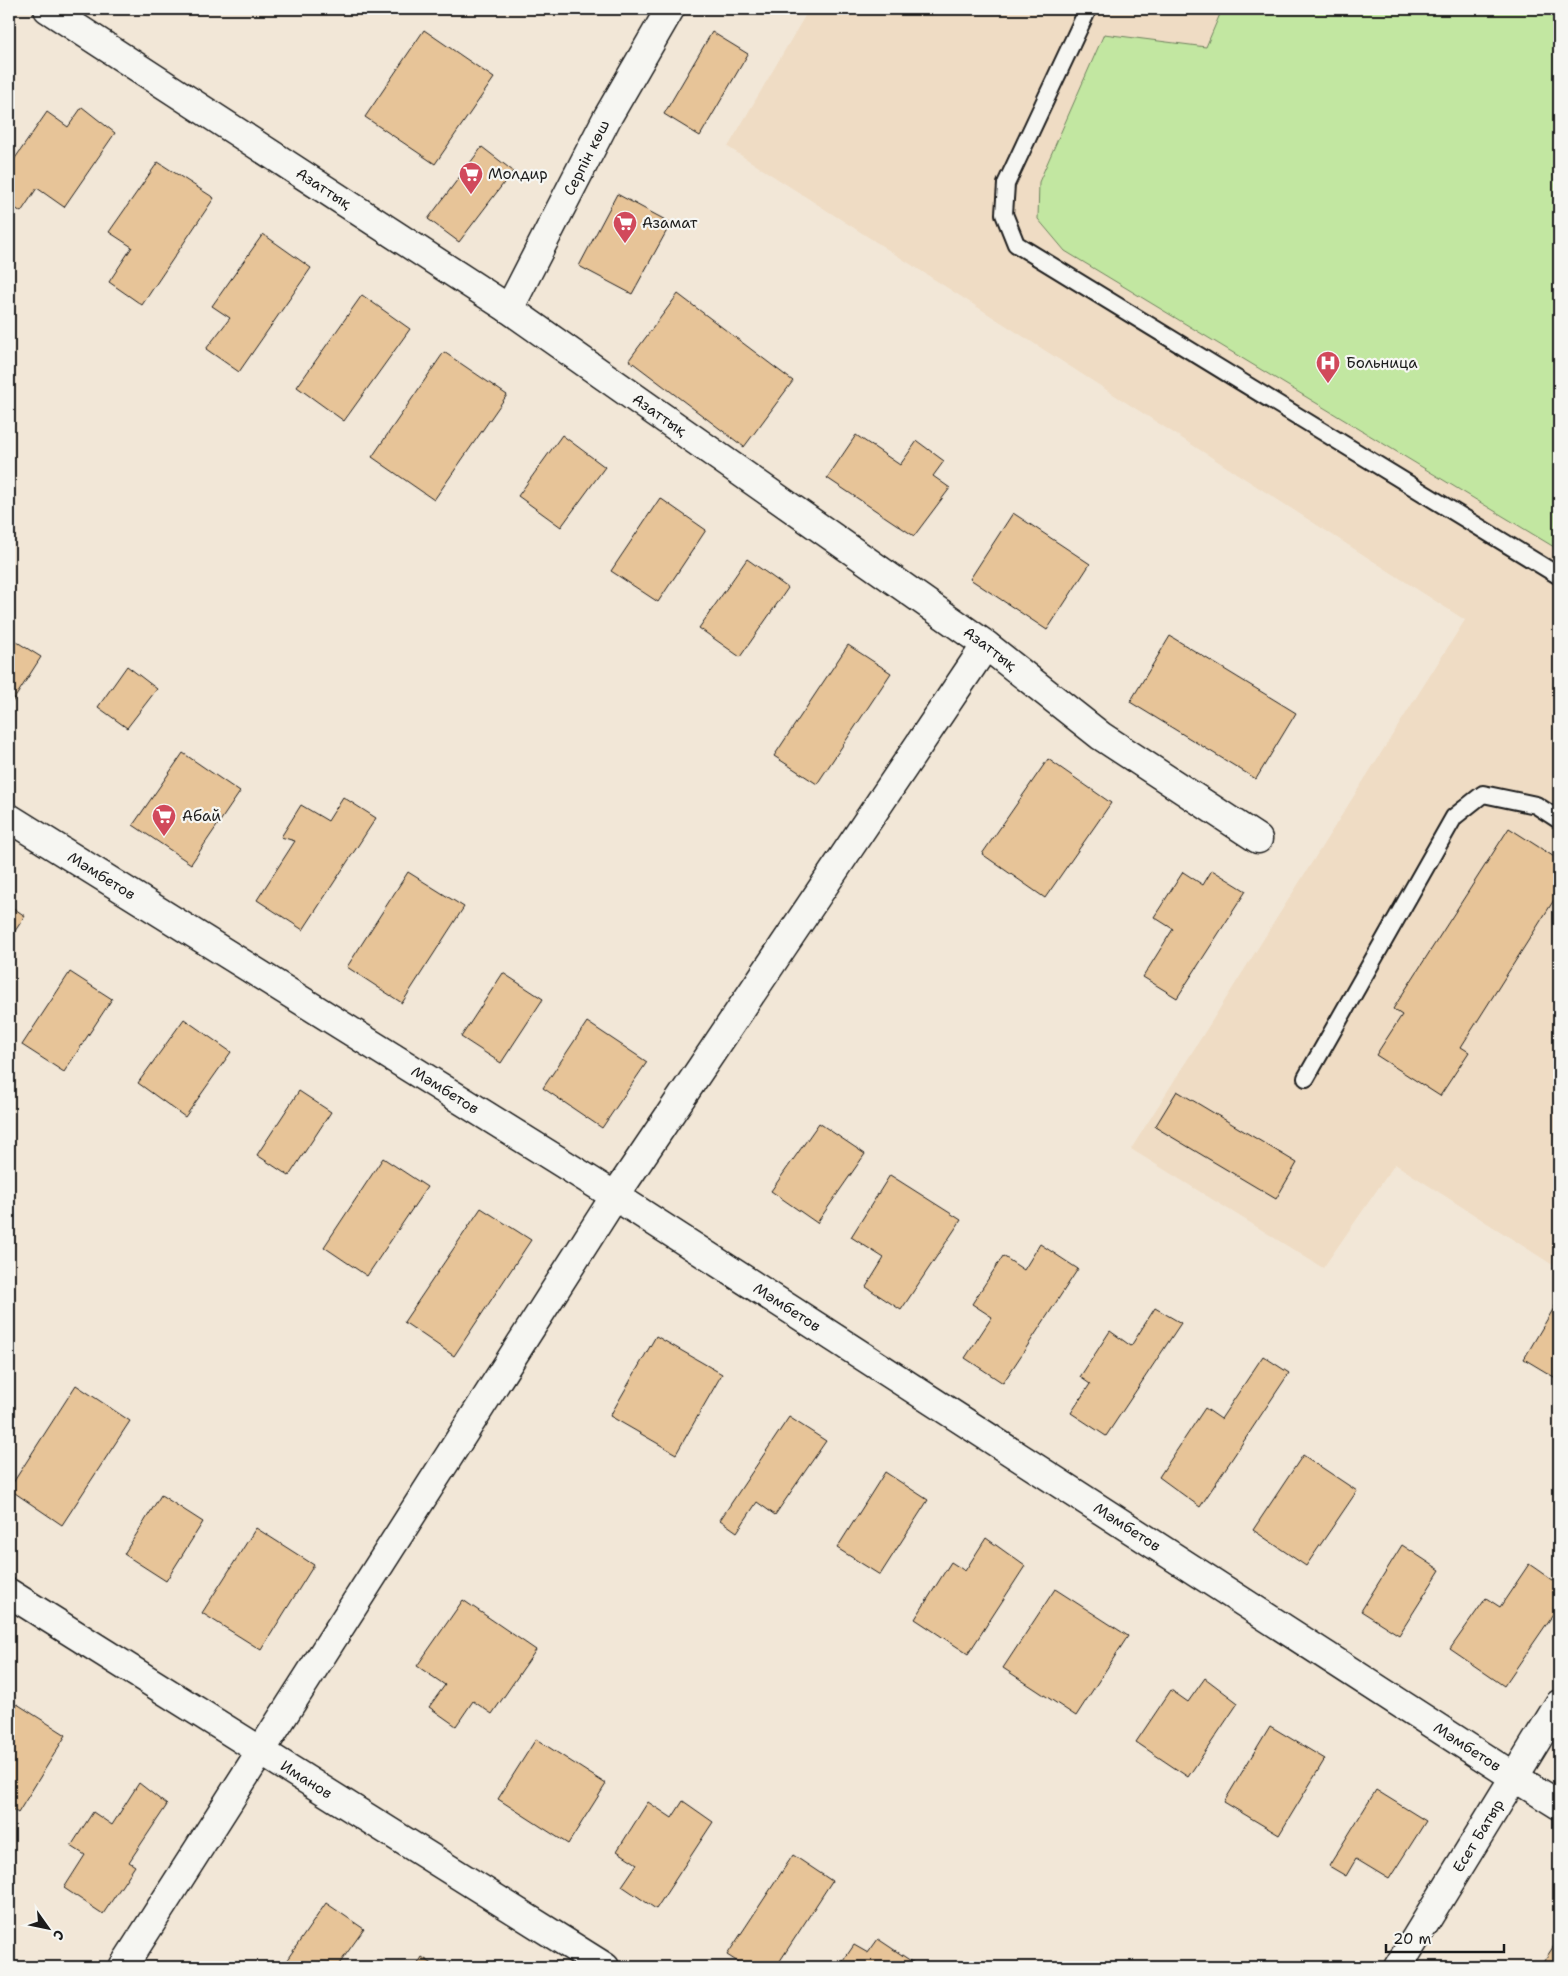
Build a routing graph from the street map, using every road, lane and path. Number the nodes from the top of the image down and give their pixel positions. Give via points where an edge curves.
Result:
1 (48, 9) edge
2 (670, 9) edge
3 (1088, 9) edge
4 (509, 309) junction
5 (1559, 576) edge
6 (986, 645) junction
7 (9, 818) edge
8 (1559, 820) edge
9 (1258, 838) dead end
10 (1306, 1078) dead end
11 (615, 1196) junction
12 (9, 1593) edge
13 (1559, 1704) edge
14 (260, 1752) junction
15 (1514, 1777) junction
16 (1559, 1805) edge
17 (123, 1967) edge
18 (605, 1967) edge
19 (1398, 1967) edge

1 - 4 street, Азаттық
2 - 4 street, Серпін көш via 607,118
3 - 5 lane via 1006,184 1004,214 1016,244
4 - 6 street, Азаттық
6 - 9 street, Азаттық via 1101,736
6 - 11 street
7 - 11 street, Мәмбетов
8 - 10 lane via 1536,805 1483,794 1454,817
11 - 14 street
11 - 15 street, Мәмбетов
12 - 14 street, Иманов
13 - 15 street, Есет Батыр
14 - 17 street
14 - 18 street, Иманов
15 - 16 street, Мәмбетов
15 - 19 street, Есет Батыр

